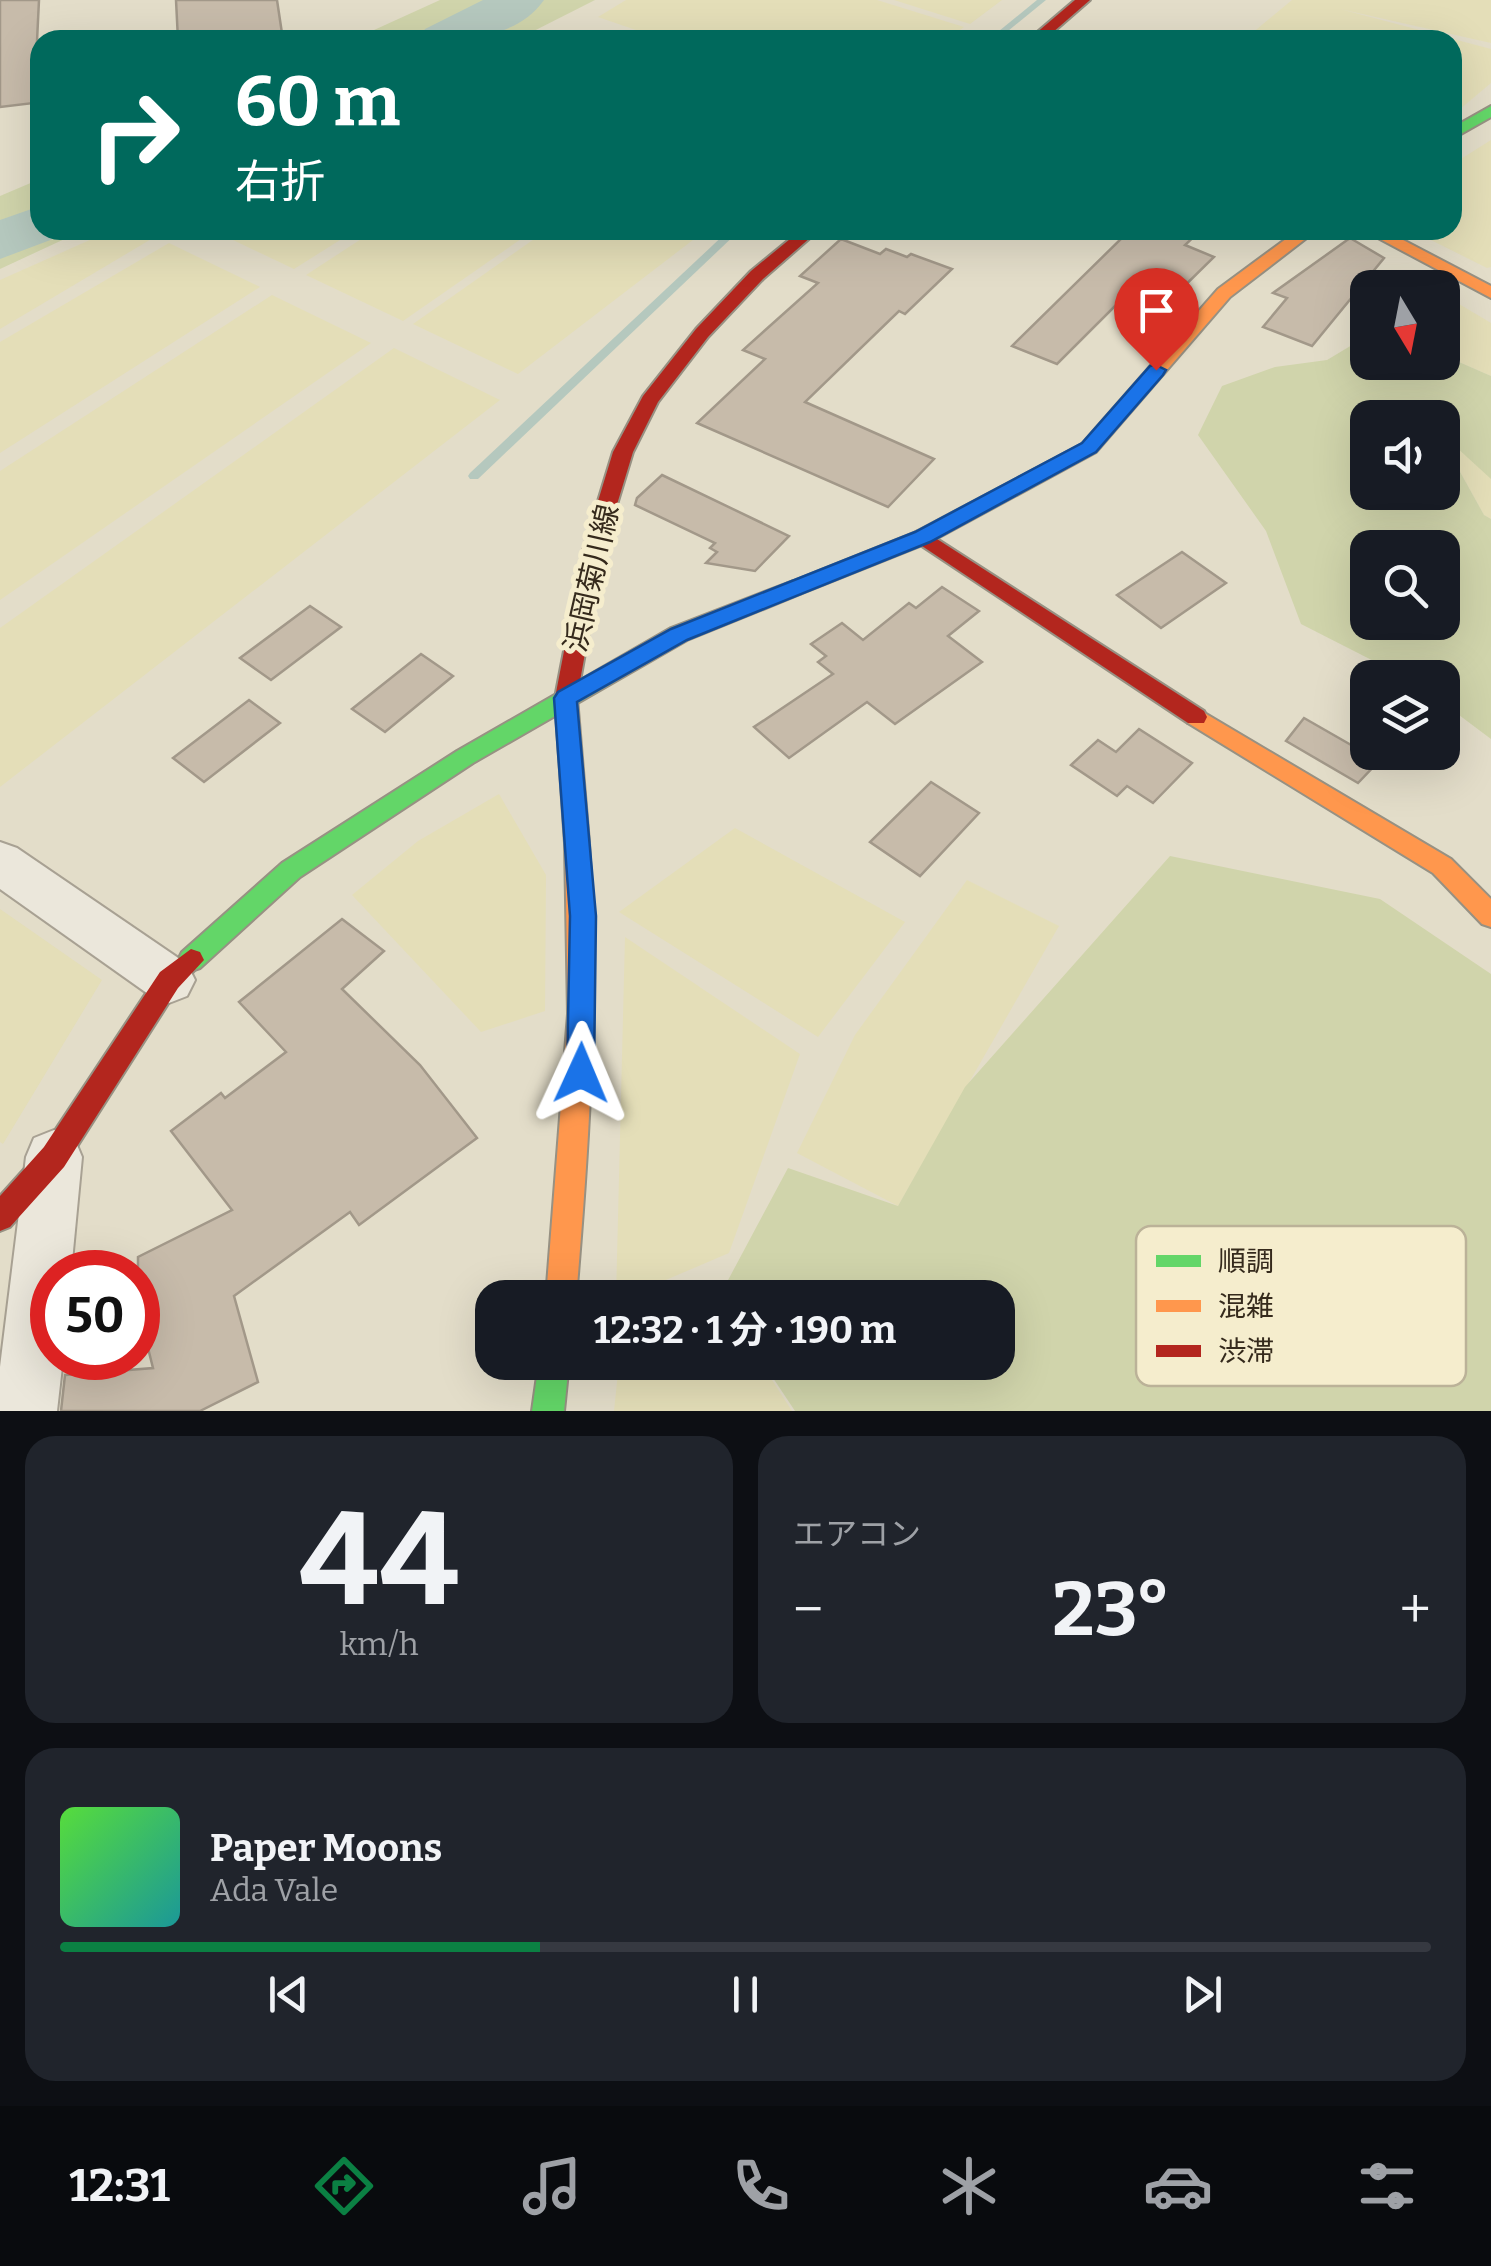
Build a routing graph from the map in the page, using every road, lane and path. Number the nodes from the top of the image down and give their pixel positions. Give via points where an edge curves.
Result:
1 (1083, 0) edge
2 (1048, 30) edge
3 (1491, 110) edge
4 (1462, 128) edge
5 (799, 240) edge
6 (1296, 240) edge
7 (1390, 240) edge
8 (1491, 293) edge
9 (923, 537) junction
10 (566, 698) junction
11 (0, 862) edge
12 (1491, 916) edge
13 (169, 980) junction
14 (54, 1157) junction
15 (0, 1217) edge
16 (563, 1280) edge
17 (552, 1380) edge
18 (26, 1411) edge
19 (548, 1411) edge

1 - 2 street
3 - 4 street
5 - 10 street, 浜岡菊川線 via 702,332 650,400 622,452 594,547
6 - 9 street via 1224,294 1089,448
7 - 8 street
9 - 10 street via 679,634
9 - 12 street via 1251,753 1442,866
10 - 13 street via 291,870
10 - 16 street, 浜岡菊川線 via 583,916 581,1073
11 - 13 street
13 - 14 street
14 - 15 street
14 - 18 street
17 - 19 street

